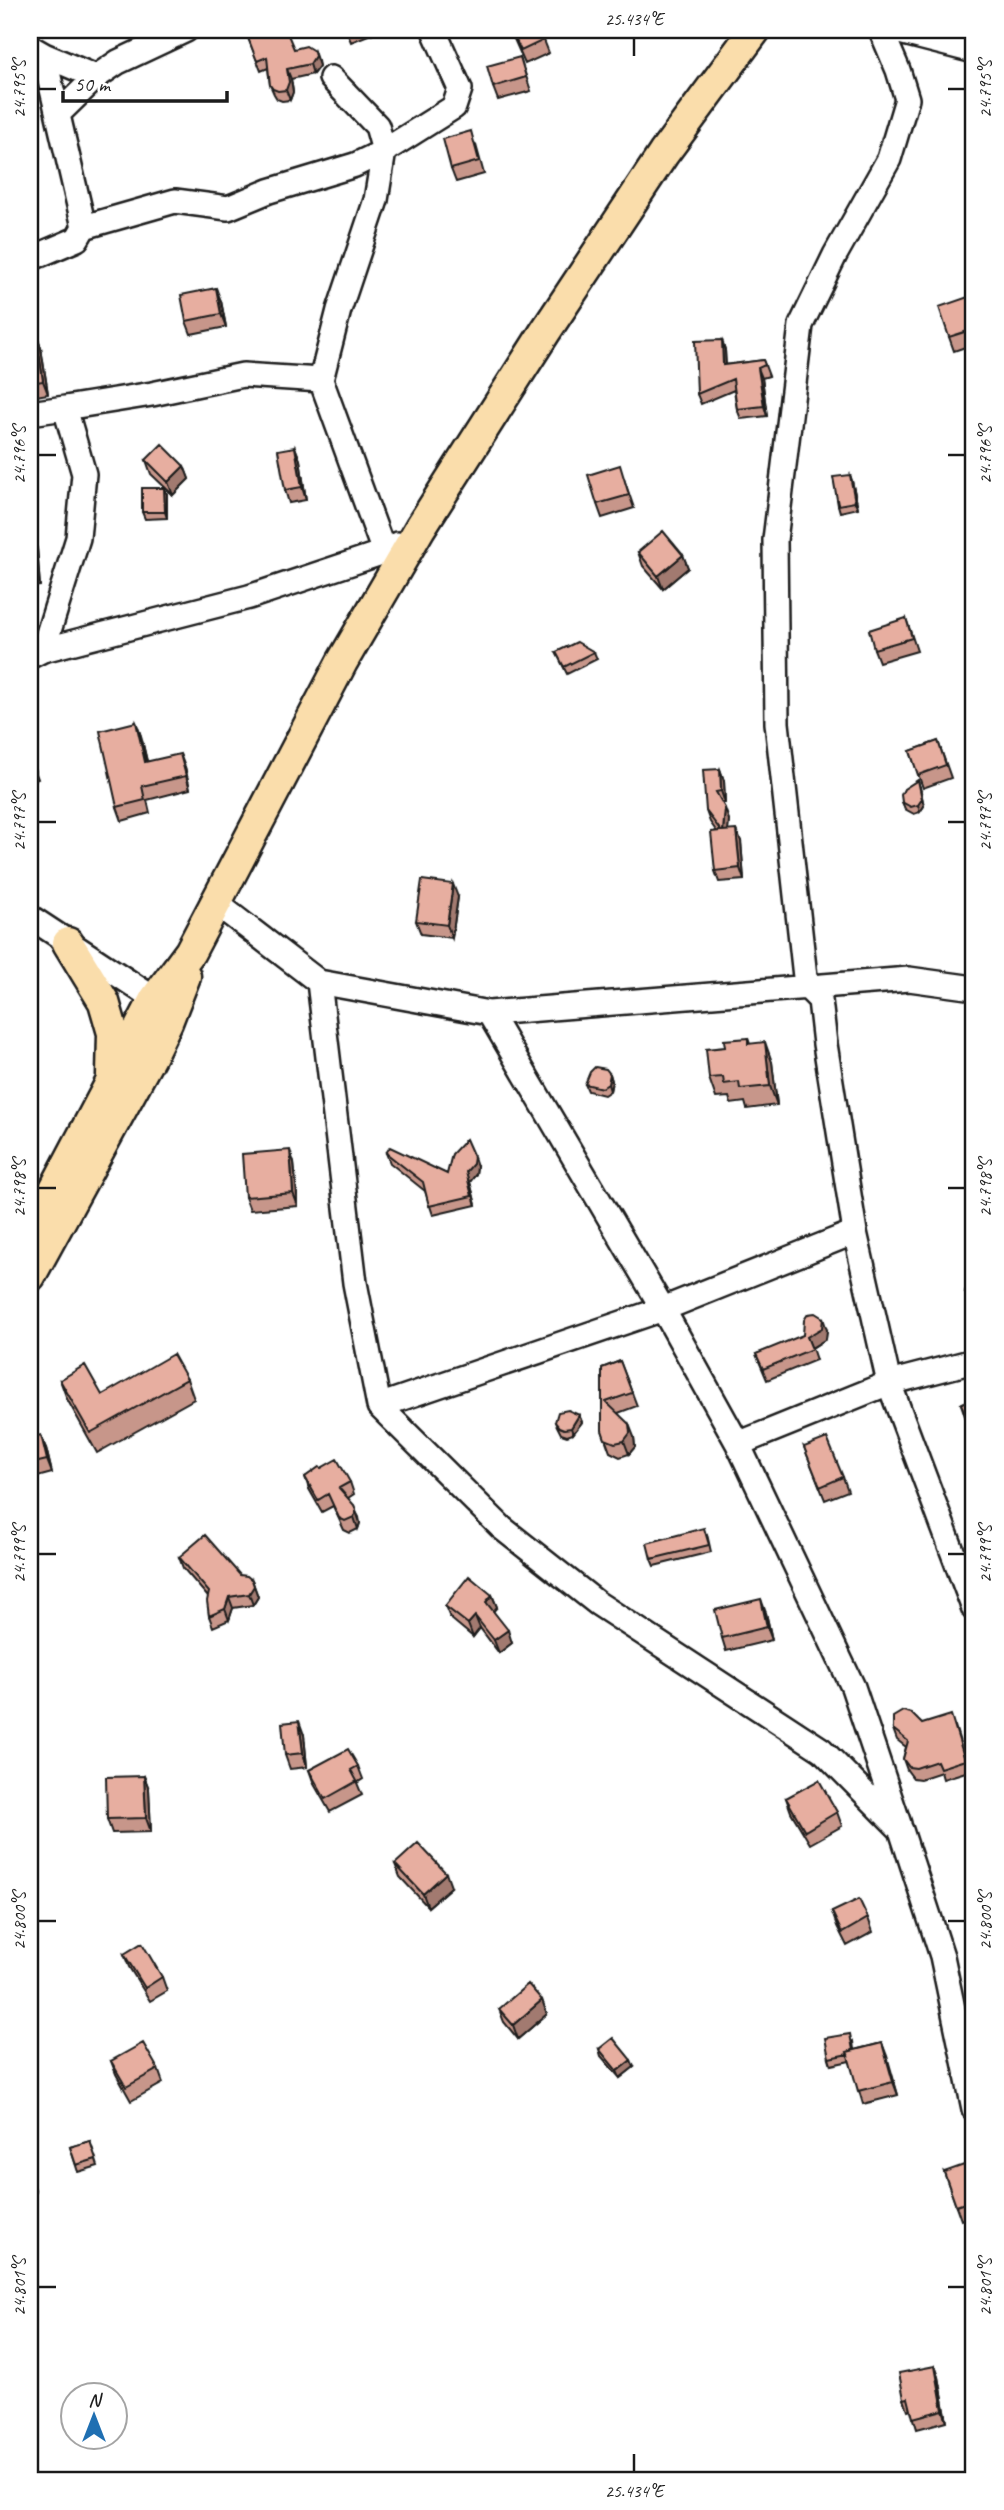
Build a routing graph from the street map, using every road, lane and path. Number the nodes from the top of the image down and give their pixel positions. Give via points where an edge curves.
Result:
1 (186, 30) edge
2 (436, 30) edge
3 (755, 30) edge
4 (881, 30) edge
5 (892, 30) edge
6 (37, 51) edge
7 (974, 51) edge
8 (96, 76) junction
9 (331, 78) dead end
10 (58, 114) junction
11 (384, 151) junction
12 (84, 227) junction
13 (30, 258) edge
14 (321, 380) junction
15 (65, 408) junction
16 (30, 413) edge
17 (421, 528) junction
18 (384, 552) junction
19 (36, 653) edge
20 (216, 903) junction
21 (30, 916) edge
22 (68, 943) junction
23 (319, 982) junction
24 (806, 986) junction
25 (974, 988) edge
26 (163, 1005) junction
27 (489, 1013) junction
28 (112, 1079) junction
29 (855, 1231) junction
30 (30, 1236) edge
31 (30, 1276) edge
32 (663, 1309) junction
33 (974, 1361) edge
34 (889, 1383) junction
35 (379, 1406) junction
36 (738, 1444) junction
37 (974, 1609) edge
38 (901, 1830) junction
39 (974, 2109) edge

1 - 8 street
2 - 11 street via 460,89 454,107
3 - 17 main road via 664,153
4 - 24 street via 907,99 889,159 801,324 775,540 777,723
5 - 7 street
6 - 8 street
6 - 10 street
8 - 10 street
9 - 11 street via 377,126
10 - 12 street
11 - 12 street via 228,208 175,201
11 - 14 street via 376,200
12 - 13 street via 77,239
14 - 15 street via 243,375
14 - 18 street
15 - 16 street
15 - 19 street via 84,474 78,538
17 - 18 street
17 - 20 main road via 342,662
18 - 19 street via 249,597
20 - 23 street
20 - 26 main road via 190,952 184,979
21 - 22 street
22 - 26 street
22 - 28 main road via 104,1002 113,1033
23 - 27 street
23 - 35 street via 355,1283
24 - 25 street via 909,979
24 - 27 street
24 - 29 street via 820,1000
26 - 28 main road
26 - 31 main road via 120,1112
27 - 32 street
28 - 30 main road
29 - 32 street
29 - 34 street
32 - 35 street
32 - 36 street
33 - 34 street
34 - 36 street
34 - 37 street
35 - 38 street via 502,1528 597,1603 822,1750
36 - 38 street via 853,1687
38 - 39 street via 943,1956

